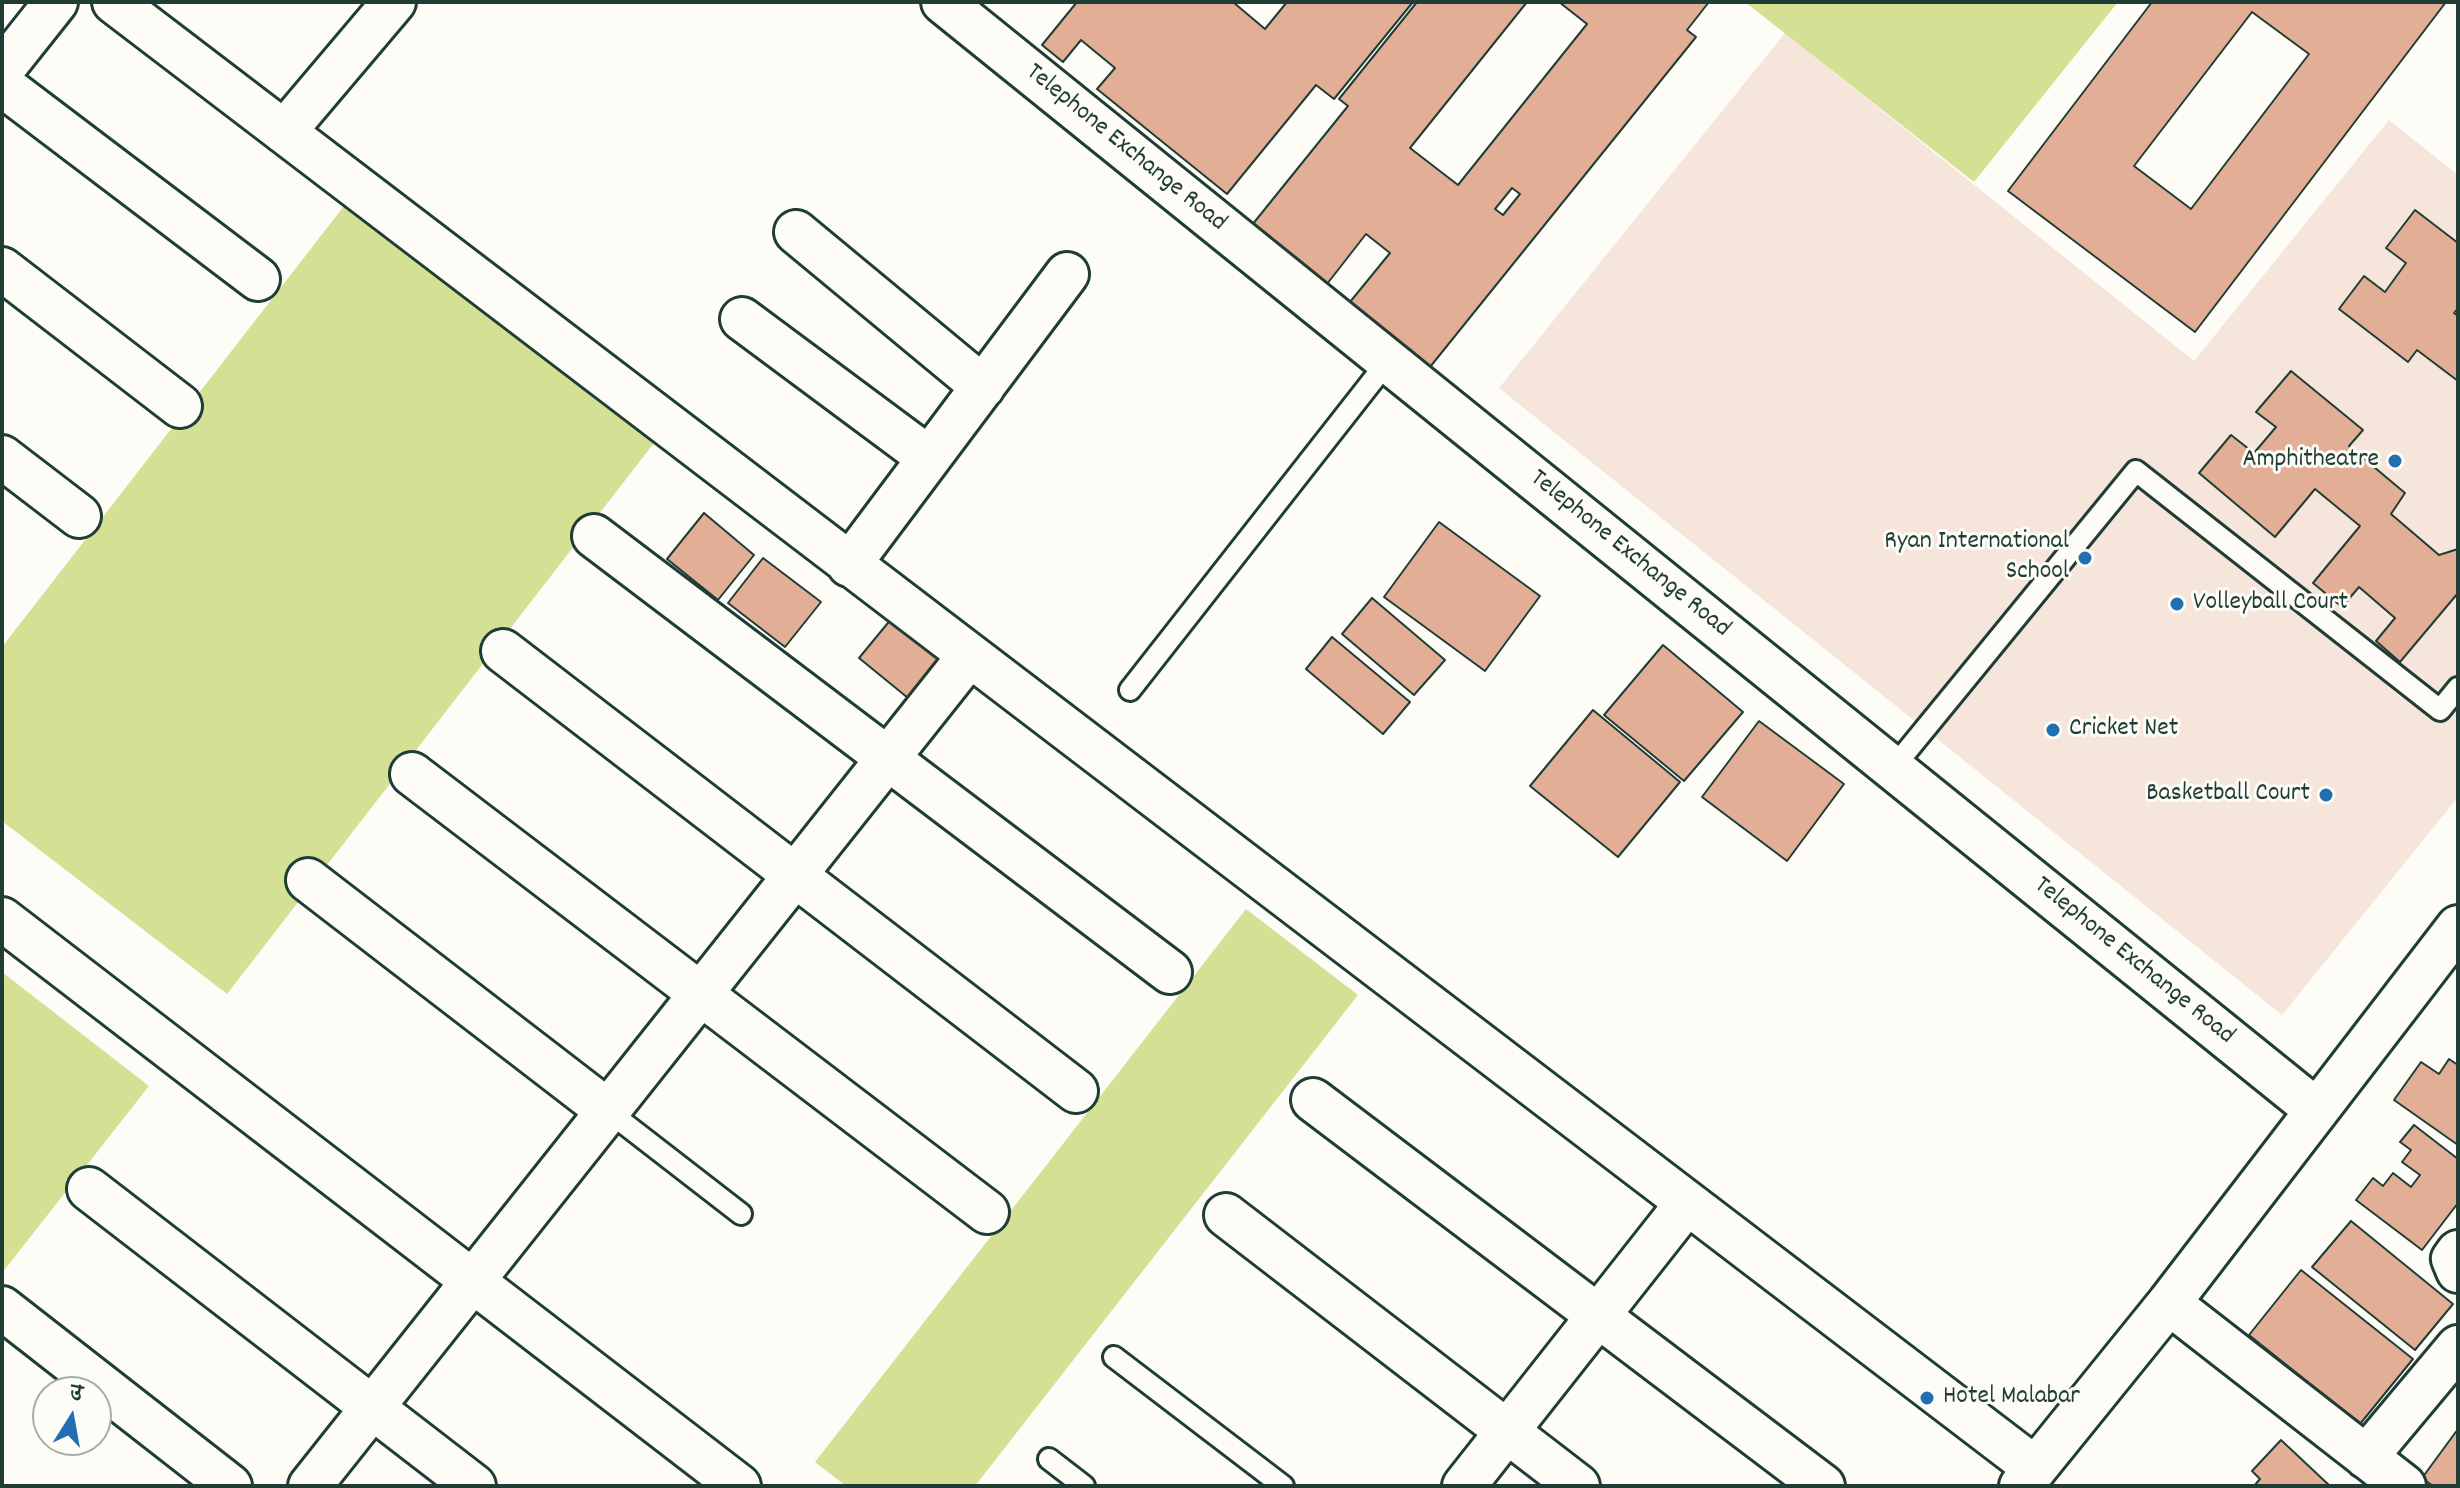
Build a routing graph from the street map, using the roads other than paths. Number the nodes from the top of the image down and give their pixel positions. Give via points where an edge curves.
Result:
1 (56, 2) edge
2 (114, 2) edge
3 (394, 2) edge
4 (970, 10) edge
5 (2, 70) edge
6 (2, 85) edge
7 (284, 132) junction
8 (796, 232) dead end
9 (2, 269) edge
10 (1067, 274) dead end
11 (258, 279) dead end
12 (742, 319) dead end
13 (1388, 361) junction
14 (983, 387) junction
15 (180, 406) dead end
16 (2, 457) edge
17 (929, 458) junction
18 (79, 516) dead end
19 (594, 536) dead end
20 (849, 565) junction
21 (503, 651) dead end
22 (969, 656) junction
23 (2458, 688) edge
24 (1130, 690) dead end
25 (888, 759) junction
26 (1893, 768) junction
27 (412, 774) dead end
28 (795, 875) junction
29 (308, 880) dead end
30 (2, 919) edge
31 (2455, 939) edge
32 (1170, 972) dead end
33 (701, 994) junction
34 (1076, 1091) dead end
35 (1313, 1100) dead end
36 (2315, 1109) junction
37 (608, 1111) junction
38 (89, 1189) dead end
39 (1687, 1203) junction
40 (987, 1212) dead end
41 (741, 1214) dead end
42 (1226, 1215) dead end
43 (2458, 1252) edge
44 (2458, 1271) edge
45 (473, 1281) junction
46 (2169, 1303) junction
47 (2, 1308) edge
48 (1598, 1315) junction
49 (2458, 1347) edge
50 (1114, 1357) dead end
51 (373, 1408) junction
52 (1507, 1432) junction
53 (2366, 1457) junction
54 (1049, 1459) dead end
55 (2028, 1477) edge
56 (230, 1486) edge
57 (310, 1486) edge
58 (474, 1486) edge
59 (739, 1486) edge
60 (1084, 1486) edge
61 (1283, 1486) edge
62 (1464, 1486) edge
63 (1578, 1486) edge
64 (1823, 1486) edge
65 (2404, 1486) edge

1 - 5 street
2 - 7 street
3 - 7 street
4 - 13 street, Telephone Exchange Road
6 - 11 street
7 - 20 street
8 - 14 street
9 - 15 street
10 - 14 street
12 - 17 street
13 - 24 lane
13 - 26 street, Telephone Exchange Road
14 - 17 street
16 - 18 street
17 - 20 street
19 - 25 street
20 - 22 street
21 - 28 street
22 - 25 street
22 - 39 street
23 - 26 lane via 2440,710 2136,471
25 - 28 street
25 - 32 street
26 - 36 street, Telephone Exchange Road
27 - 33 street
28 - 33 street
28 - 34 street
29 - 37 street
30 - 45 street
31 - 36 street
33 - 37 street
33 - 40 street
35 - 48 street
36 - 46 street
37 - 41 lane
37 - 45 street
38 - 51 street
39 - 48 street
39 - 55 street
42 - 52 street
43 - 44 street via 2453,1259
45 - 51 street
45 - 59 street
46 - 53 street
46 - 55 street
47 - 56 street
48 - 52 street
48 - 64 street
49 - 53 street
50 - 61 lane
51 - 57 street
51 - 58 street
52 - 62 street
52 - 63 street
53 - 65 street
54 - 60 lane

